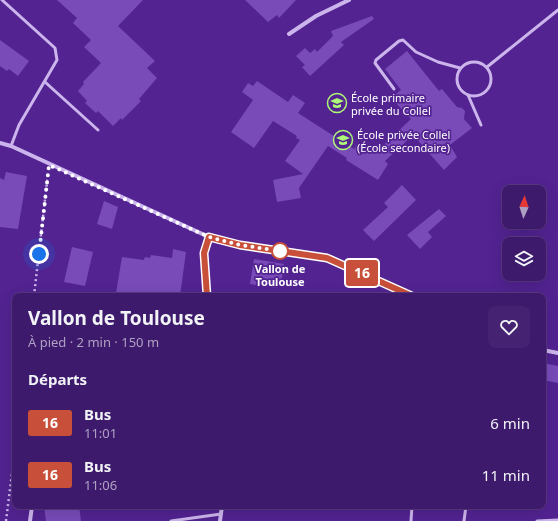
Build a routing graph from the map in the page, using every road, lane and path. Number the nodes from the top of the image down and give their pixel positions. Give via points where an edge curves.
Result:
1 (2, 0) edge
2 (349, 0) edge
3 (558, 10) edge
4 (289, 34) dead end
5 (487, 67) junction
6 (460, 68) junction
7 (45, 82) junction
8 (394, 89) dead end
9 (468, 95) junction
10 (481, 125) dead end
11 (98, 130) dead end
12 (0, 143) edge
13 (11, 146) junction
14 (49, 165) junction
15 (209, 237) junction
16 (34, 293) edge
17 (207, 293) edge
18 (405, 293) edge
19 (546, 351) edge
20 (558, 353) edge
21 (12, 473) edge
22 (32, 509) edge
23 (222, 509) edge
24 (412, 509) edge
25 (466, 509) edge
26 (221, 514) junction
27 (558, 520) edge
28 (6, 521) edge
29 (30, 521) edge
30 (171, 521) edge
31 (220, 521) edge
32 (411, 521) edge
33 (464, 521) edge
34 (537, 521) edge

1 - 7 lane via 55,48 57,60
2 - 4 street via 316,16
3 - 5 lane
5 - 6 lane via 473,61
5 - 9 lane via 491,80 489,87 481,94
6 - 8 lane via 438,62 416,52 403,40 399,41 374,63
6 - 9 lane via 457,74 459,87
7 - 11 lane
7 - 13 lane via 19,126
9 - 10 lane
12 - 13 street
13 - 14 street
14 - 15 street
14 - 16 path
15 - 17 street via 204,253
15 - 18 street via 240,245 327,258
19 - 20 street
21 - 28 path
22 - 29 street
23 - 26 street
24 - 32 lane
25 - 33 lane
26 - 30 lane
26 - 31 street
27 - 34 lane

